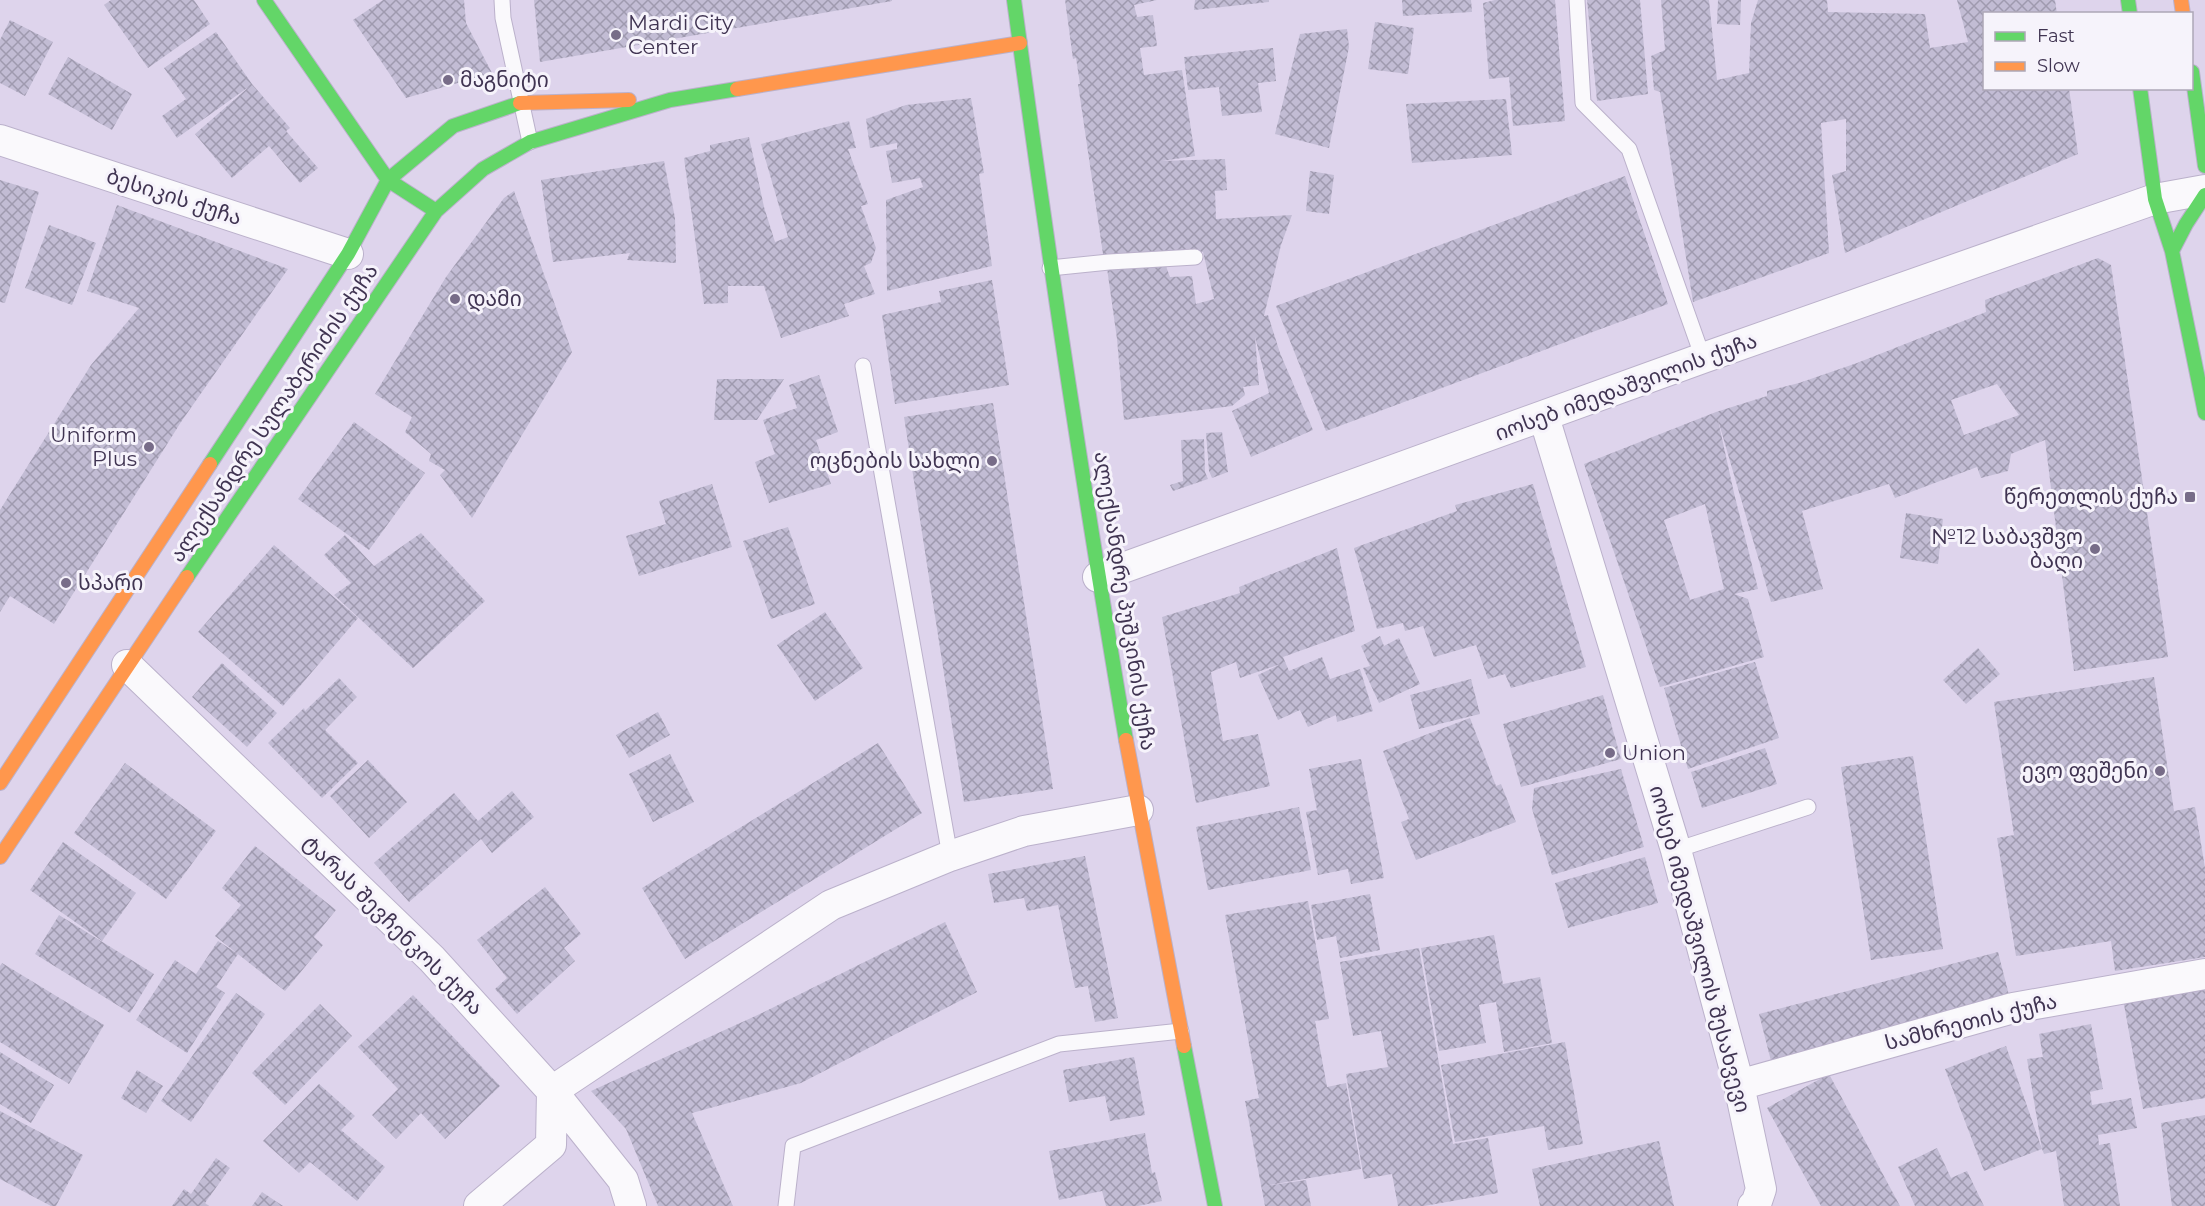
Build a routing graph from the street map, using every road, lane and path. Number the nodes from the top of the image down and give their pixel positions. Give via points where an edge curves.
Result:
1 (264, 0) edge
2 (502, 0) edge
3 (1014, 0) edge
4 (1577, 0) edge
5 (1020, 43) junction
6 (2193, 79) edge
7 (2140, 90) edge
8 (670, 100) junction
9 (521, 102) junction
10 (0, 140) edge
11 (530, 142) junction
12 (2205, 166) edge
13 (388, 180) junction
14 (2205, 190) edge
15 (2205, 195) edge
16 (2156, 199) junction
17 (436, 211) junction
18 (2172, 251) junction
19 (348, 254) junction
20 (1195, 257) dead end
21 (1050, 268) junction
22 (1703, 358) junction
23 (863, 366) dead end
24 (2205, 413) edge
25 (1544, 417) junction
26 (1098, 577) junction
27 (127, 665) junction
28 (0, 783) edge
29 (1808, 807) dead end
30 (1138, 810) junction
31 (1676, 850) junction
32 (950, 856) junction
33 (0, 857) edge
34 (2205, 974) edge
35 (1181, 1031) junction
36 (1739, 1085) junction
37 (552, 1091) junction
38 (479, 1206) edge
39 (631, 1206) edge
40 (786, 1206) edge
41 (1215, 1206) edge
42 (1753, 1206) edge

1 - 13 street
2 - 9 lane
3 - 5 street, ალექსანდრე პუშკინის ქუჩა
4 - 22 lane via 1583,103 1629,148
5 - 8 street, ალექსანდრე სულაბერიძის ქუჩა
5 - 21 street, ალექსანდრე პუშკინის ქუჩა
6 - 12 street
7 - 16 street
8 - 9 street, ალექსანდრე სულაბერიძის ქუჩა
8 - 11 street, ალექსანდრე სულაბერიძის ქუჩა
9 - 11 lane
9 - 13 street, ალექსანდრე სულაბერიძის ქუჩა via 453,126
10 - 19 street, ბესიკის ქუჩა
11 - 17 street, ალექსანდრე სულაბერიძის ქუჩა via 483,169
13 - 17 street
13 - 19 street, ალექსანდრე სულაბერიძის ქუჩა
14 - 16 street, იოსებ იმედაშვილის ქუჩა
15 - 18 street
16 - 18 street
16 - 22 street, იოსებ იმედაშვილის ქუჩა
17 - 27 street, ალექსანდრე სულაბერიძის ქუჩა
18 - 24 street
19 - 28 street, ალექსანდრე სულაბერიძის ქუჩა
20 - 21 lane
21 - 26 street, ალექსანდრე პუშკინის ქუჩა
22 - 25 street, იოსებ იმედაშვილის ქუჩა
23 - 32 lane
25 - 26 street, იოსებ იმედაშვილის ქუჩა
25 - 31 street, იოსებ იმედაშვილის შესახვევი
26 - 30 street, ალექსანდრე პუშკინის ქუჩა
27 - 33 street, ალექსანდრე სულაბერიძის ქუჩა
27 - 37 street, ტარას შევჩენკოს ქუჩა via 432,959
29 - 31 lane
30 - 32 street via 1024,831
30 - 35 street, ალექსანდრე პუშკინის ქუჩა
31 - 36 street, იოსებ იმედაშვილის შესახვევი
32 - 37 street via 831,905
34 - 36 street, სამხრეთის ქუჩა via 2013,1008
35 - 40 lane via 1059,1044 793,1146
35 - 41 street, ალექსანდრე პუშკინის ქუჩა
36 - 42 street, იოსებ იმედაშვილის შესახვევი via 1761,1189
37 - 38 street via 551,1145
37 - 39 street, ტარას შევჩენკოს ქუჩა via 623,1180

